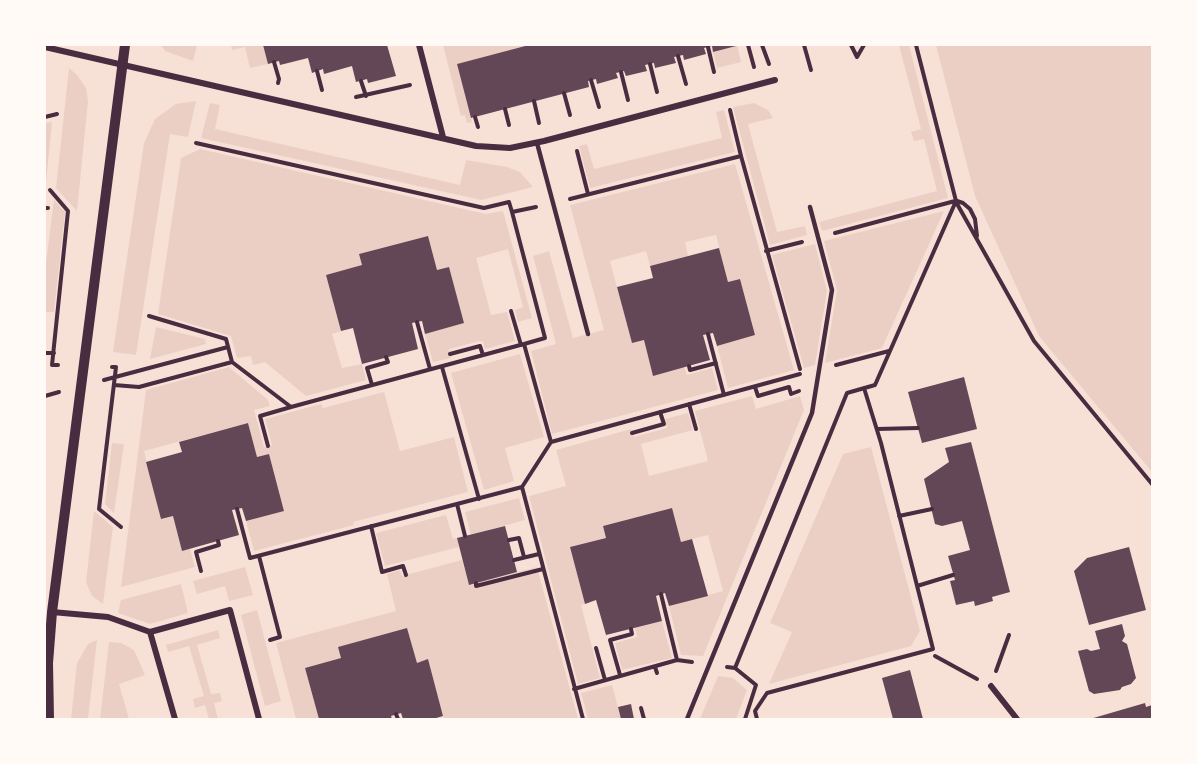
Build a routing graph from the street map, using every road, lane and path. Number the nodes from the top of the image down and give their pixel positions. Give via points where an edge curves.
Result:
1 (125, 45) edge
2 (419, 45) edge
3 (804, 45) edge
4 (851, 45) edge
5 (864, 45) edge
6 (916, 45) edge
7 (45, 47) edge
8 (708, 47) dead end
9 (678, 56) dead end
10 (274, 62) dead end
11 (650, 64) dead end
12 (124, 65) junction
13 (811, 70) dead end
14 (317, 71) dead end
15 (621, 72) dead end
16 (714, 72) dead end
17 (267, 77) dead end
18 (279, 79) junction
19 (591, 80) dead end
20 (684, 80) dead end
21 (775, 80) dead end
22 (361, 81) dead end
23 (289, 82) dead end
24 (414, 84) dead end
25 (311, 87) dead end
26 (656, 87) dead end
27 (322, 90) junction
28 (332, 92) dead end
29 (564, 93) dead end
30 (726, 94) junction
31 (627, 95) dead end
32 (366, 96) junction
33 (349, 97) dead end
34 (534, 101) dead end
35 (598, 102) dead end
36 (505, 109) dead end
37 (568, 110) dead end
38 (57, 114) dead end
39 (45, 117) edge
40 (474, 117) dead end
41 (538, 118) dead end
42 (509, 124) dead end
43 (478, 128) dead end
44 (572, 134) junction
45 (442, 137) junction
46 (196, 143) dead end
47 (537, 143) junction
48 (741, 156) junction
49 (50, 190) dead end
50 (588, 194) junction
51 (956, 201) junction
52 (553, 203) junction
53 (810, 207) dead end
54 (513, 212) junction
55 (819, 237) junction
56 (977, 237) junction
57 (766, 251) junction
58 (511, 311) dead end
59 (149, 316) dead end
60 (417, 322) dead end
61 (588, 334) dead end
62 (708, 334) dead end
63 (522, 344) junction
64 (228, 347) junction
65 (889, 351) junction
66 (45, 352) edge
67 (54, 353) junction
68 (450, 354) dead end
69 (483, 355) junction
70 (386, 357) dead end
71 (232, 362) junction
72 (716, 363) junction
73 (58, 365) dead end
74 (689, 366) dead end
75 (114, 367) dead end
76 (442, 367) junction
77 (430, 369) junction
78 (820, 369) junction
79 (801, 374) junction
80 (99, 381) dead end
81 (114, 385) junction
82 (372, 386) junction
83 (755, 387) junction
84 (864, 388) junction
85 (806, 389) dead end
86 (67, 390) dead end
87 (724, 395) junction
88 (45, 396) edge
89 (689, 404) junction
90 (291, 407) junction
91 (660, 412) junction
92 (918, 428) dead end
93 (696, 429) dead end
94 (877, 429) junction
95 (632, 433) dead end
96 (551, 442) junction
97 (268, 446) dead end
98 (1152, 484) edge
99 (522, 487) junction
100 (478, 498) junction
101 (457, 504) junction
102 (237, 509) dead end
103 (932, 509) dead end
104 (899, 516) junction
105 (371, 526) junction
106 (121, 527) dead end
107 (465, 536) dead end
108 (509, 540) dead end
109 (218, 541) dead end
110 (539, 554) junction
111 (259, 556) junction
112 (524, 557) junction
113 (514, 560) dead end
114 (543, 569) junction
115 (201, 571) dead end
116 (406, 575) dead end
117 (953, 575) dead end
118 (476, 583) dead end
119 (917, 586) junction
120 (661, 594) dead end
121 (52, 612) junction
122 (631, 629) dead end
123 (150, 632) junction
124 (1009, 635) dead end
125 (270, 640) dead end
126 (596, 648) dead end
127 (935, 656) dead end
128 (48, 663) junction
129 (655, 667) junction
130 (657, 673) dead end
131 (620, 675) junction
132 (45, 680) edge
133 (605, 680) junction
134 (991, 686) junction
135 (574, 689) junction
136 (641, 708) dead end
137 (749, 709) junction
138 (755, 711) junction
139 (49, 719) edge
140 (175, 719) edge
141 (259, 719) edge
142 (583, 719) edge
143 (644, 719) edge
144 (687, 719) edge
145 (745, 719) edge
146 (758, 719) edge
147 (1017, 719) edge

1 - 12 street
2 - 45 street
3 - 13 path
4 - 5 path via 857,57
6 - 51 path
7 - 12 street
8 - 16 path
9 - 20 path
10 - 18 path
11 - 26 path
12 - 45 street
12 - 121 street
14 - 27 path
15 - 31 path
17 - 18 path
18 - 23 path
19 - 35 path
21 - 30 street
22 - 32 path
24 - 32 path
25 - 27 path
27 - 28 path
29 - 37 path
30 - 44 street
30 - 48 path
32 - 33 path
34 - 41 path
36 - 42 path
38 - 39 path
40 - 43 path
44 - 47 street
44 - 50 path
45 - 47 street via 476,146 510,148
46 - 54 path via 484,208 509,202
47 - 52 lane
48 - 50 path
48 - 57 path
49 - 67 path via 68,211
50 - 52 path
51 - 55 path
51 - 56 path
51 - 56 path via 963,203 975,219
51 - 65 path
52 - 54 path
52 - 61 lane
53 - 55 lane
54 - 63 path via 546,338
55 - 57 path
55 - 78 lane via 832,290
56 - 98 path via 1034,340
57 - 79 path
58 - 63 path
59 - 64 path via 226,339
60 - 77 path
62 - 72 path
63 - 69 path
63 - 96 path
64 - 71 path
64 - 80 path
65 - 78 path
65 - 84 path via 875,385
66 - 67 path
67 - 73 path via 52,365
68 - 69 path via 480,346
69 - 76 path
70 - 82 path via 388,362 367,368
71 - 81 path via 139,387
71 - 90 path
72 - 74 path via 690,370
72 - 87 path
75 - 81 path
76 - 77 path
76 - 100 path
77 - 82 path
78 - 79 path
78 - 144 lane via 812,413
79 - 83 path
81 - 106 path via 99,509
82 - 90 path
83 - 85 path via 758,396 789,387 791,394
83 - 87 path
84 - 94 path
84 - 137 path via 848,393 735,668 756,685
86 - 88 path
87 - 89 path
89 - 91 path
89 - 93 path
90 - 97 path via 260,416
91 - 95 path via 664,424
91 - 96 path
92 - 94 path
94 - 104 path
96 - 99 path
99 - 100 path
99 - 110 path
100 - 101 path
101 - 105 path
101 - 107 path
102 - 111 path via 250,558
103 - 104 path
104 - 119 path
105 - 111 path
105 - 116 path via 382,572 403,566
108 - 112 path via 519,538
109 - 115 path via 219,545 196,552
110 - 112 path
110 - 114 path
111 - 125 path via 280,637
112 - 113 path
114 - 118 path
114 - 135 path
117 - 119 path
119 - 138 path via 933,649 767,693
120 - 129 path via 677,660
121 - 123 street via 108,617
121 - 128 street
122 - 131 path via 632,634 610,640
123 - 140 street
123 - 141 street via 230,610
124 - 134 path
126 - 133 path
127 - 134 path
128 - 132 street
128 - 139 street
129 - 130 path
129 - 131 path
131 - 133 path
133 - 135 path
134 - 147 street
135 - 142 path
136 - 143 path
137 - 138 path
137 - 145 path
138 - 146 path

